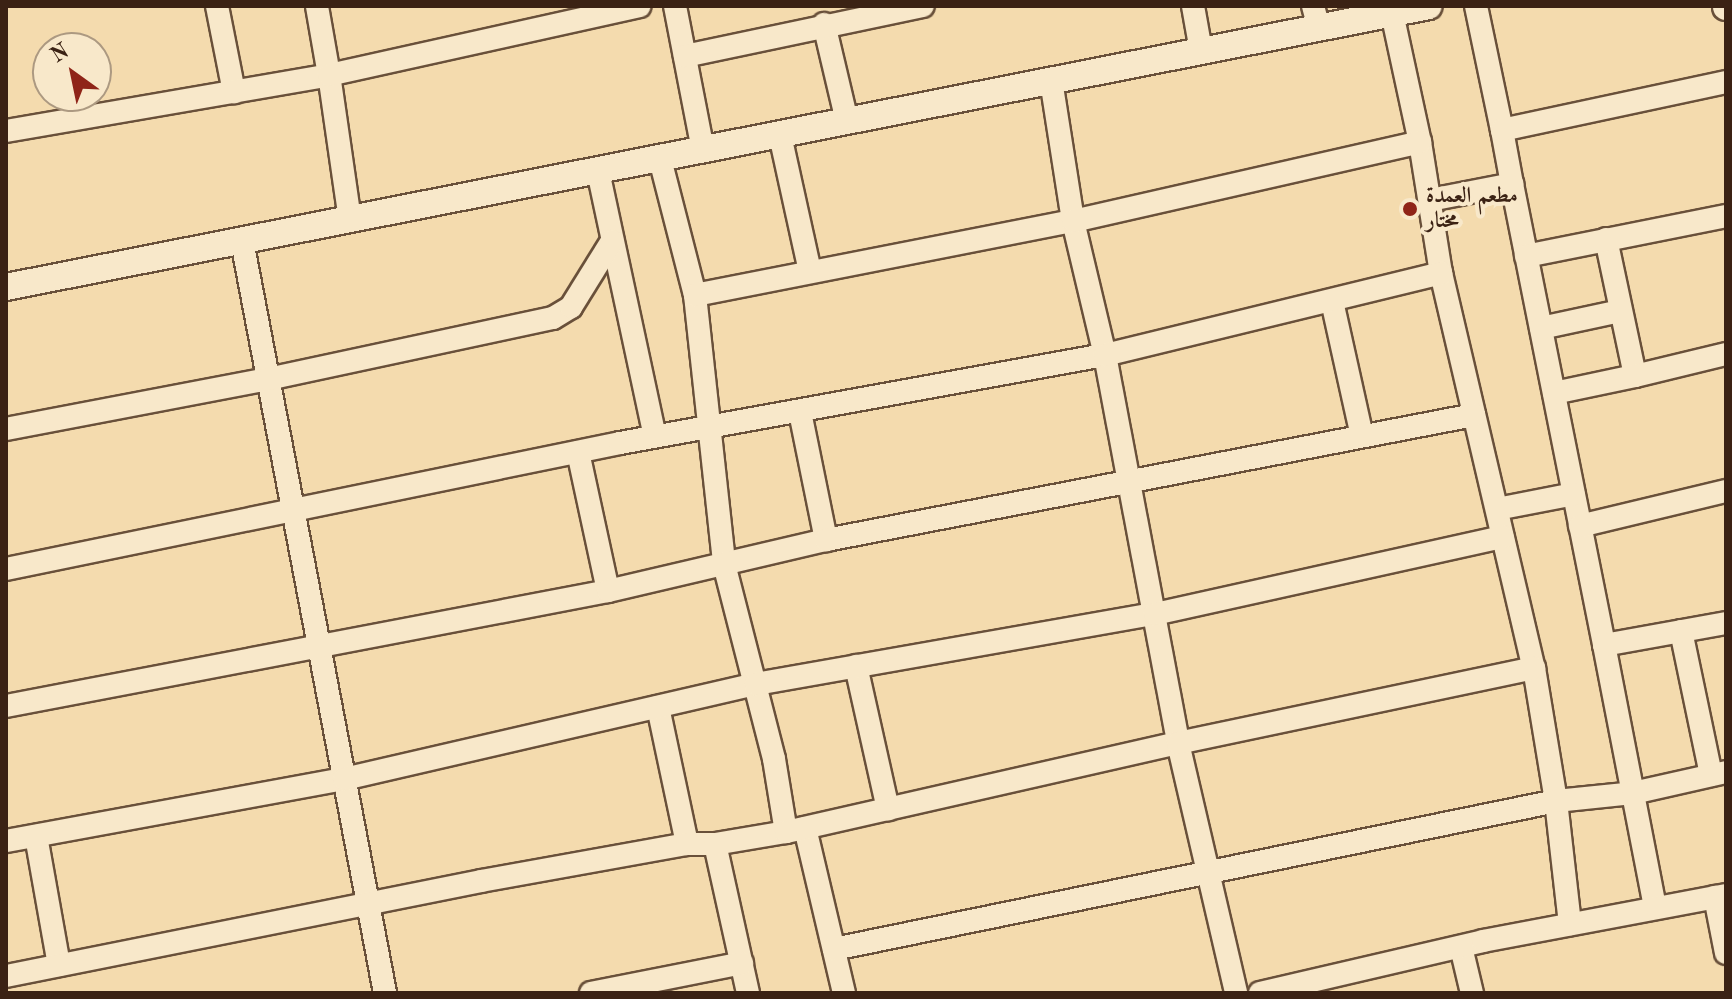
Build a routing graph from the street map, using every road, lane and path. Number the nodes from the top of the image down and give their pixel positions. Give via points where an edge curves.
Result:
1 (217, 6) edge
2 (317, 6) edge
3 (639, 6) edge
4 (675, 6) edge
5 (923, 6) edge
6 (1193, 6) edge
7 (1429, 6) edge
8 (1476, 6) edge
9 (1392, 13) junction
10 (1316, 17) edge
11 (824, 24) junction
12 (1201, 51) junction
13 (685, 56) junction
14 (329, 75) junction
15 (1051, 80) junction
16 (1726, 82) edge
17 (234, 92) junction
18 (847, 121) junction
19 (1502, 130) junction
20 (6, 131) edge
21 (780, 135) junction
22 (1420, 142) junction
23 (703, 150) junction
24 (660, 159) junction
25 (598, 171) junction
26 (1512, 184) junction
27 (1430, 200) junction
28 (1726, 216) edge
29 (350, 220) junction
30 (1073, 221) junction
31 (1606, 239) junction
32 (242, 241) junction
33 (612, 241) junction
34 (1526, 256) junction
35 (810, 272) junction
36 (1441, 273) junction
37 (6, 287) edge
38 (695, 295) junction
39 (1332, 301) junction
40 (1620, 311) junction
41 (1541, 328) junction
42 (1726, 354) edge
43 (1105, 355) junction
44 (1635, 376) junction
45 (268, 379) junction
46 (1554, 393) junction
47 (800, 412) junction
48 (1474, 415) junction
49 (711, 426) junction
50 (6, 429) edge
51 (655, 436) junction
52 (1362, 436) junction
53 (578, 452) junction
54 (1127, 482) junction
55 (1726, 491) edge
56 (1574, 494) junction
57 (1497, 509) junction
58 (293, 511) junction
59 (1580, 526) junction
60 (1503, 537) junction
61 (826, 540) junction
62 (724, 564) junction
63 (6, 569) edge
64 (608, 591) junction
65 (1155, 614) junction
66 (1726, 623) edge
67 (1681, 631) junction
68 (316, 645) junction
69 (1604, 645) junction
70 (856, 666) junction
71 (1534, 668) junction
72 (756, 684) junction
73 (6, 706) edge
74 (658, 707) junction
75 (1178, 743) junction
76 (1718, 774) edge
77 (344, 779) junction
78 (1633, 793) junction
79 (1556, 801) junction
80 (888, 809) junction
81 (795, 830) junction
82 (36, 836) junction
83 (6, 841) edge
84 (687, 844) junction
85 (715, 844) junction
86 (1211, 874) junction
87 (1720, 896) edge
88 (368, 904) junction
89 (1655, 907) junction
90 (1570, 924) junction
91 (1461, 947) junction
92 (834, 949) junction
93 (1726, 953) edge
94 (742, 963) junction
95 (59, 965) junction
96 (6, 976) edge
97 (633, 988) edge
98 (385, 993) edge
99 (591, 993) edge
100 (748, 993) edge
101 (844, 993) edge
102 (1236, 993) edge
103 (1260, 993) edge
104 (1472, 993) edge

1 - 17 street
2 - 14 street
3 - 14 street
4 - 13 street
5 - 11 street
6 - 12 street
7 - 9 street
8 - 19 street
9 - 10 street
9 - 22 street
10 - 12 street
11 - 13 street
11 - 18 street
12 - 15 street
13 - 23 street
14 - 17 street
14 - 29 street
15 - 18 street
15 - 30 street
16 - 19 street
17 - 20 street
18 - 21 street
19 - 26 street
21 - 23 street
21 - 35 street
22 - 27 street
22 - 30 street
23 - 24 street
24 - 25 street
24 - 38 street
25 - 29 street
25 - 33 street
26 - 27 street
26 - 34 street
27 - 36 street
28 - 31 street
29 - 32 street
30 - 35 street
30 - 43 street
31 - 34 street
31 - 40 street
32 - 37 street
32 - 45 street
33 - 45 street via 571,307 553,318
33 - 51 street
34 - 41 street
35 - 38 street
36 - 39 street
36 - 48 street
38 - 49 street
39 - 43 street
39 - 52 street
40 - 41 street
40 - 44 street
41 - 46 street
42 - 44 street
43 - 47 street
43 - 54 street
44 - 46 street
45 - 50 street
45 - 58 street
46 - 56 street
47 - 49 street
47 - 61 street
48 - 52 street
48 - 57 street
49 - 51 street
49 - 62 street
51 - 53 street
52 - 54 street
53 - 58 street
53 - 64 street
54 - 61 street
54 - 65 street
55 - 59 street
56 - 57 street
56 - 59 street
57 - 60 street
58 - 63 street
58 - 68 street
59 - 69 street
60 - 65 street
60 - 71 street
61 - 62 street
62 - 64 street
62 - 72 street
64 - 68 street
65 - 70 street
65 - 75 street
66 - 67 street
67 - 69 street
67 - 76 street
68 - 73 street
68 - 77 street
69 - 78 street
70 - 72 street
70 - 80 street
71 - 75 street
71 - 79 street
72 - 74 street
72 - 81 street
74 - 77 street
74 - 84 street
75 - 80 street
75 - 86 street
76 - 78 street
77 - 82 street
77 - 88 street
78 - 79 street
78 - 89 street
79 - 86 street
79 - 90 street
80 - 81 street
81 - 85 street
81 - 92 street
82 - 83 street
82 - 95 street
84 - 85 street
84 - 88 street
85 - 94 street
86 - 92 street
86 - 102 street
87 - 89 street
87 - 93 street
88 - 95 street
88 - 98 street
89 - 90 street
90 - 91 street
91 - 103 street
91 - 104 street
92 - 101 street
94 - 97 street
94 - 100 street
95 - 96 street
97 - 99 street

